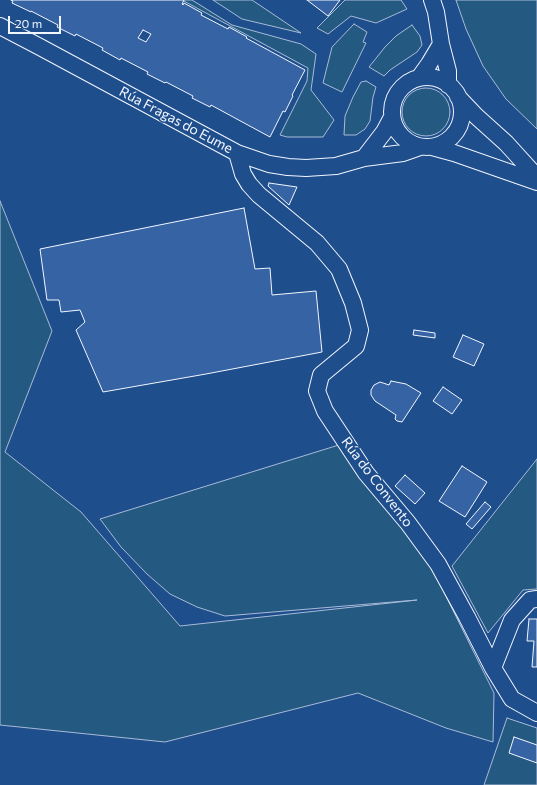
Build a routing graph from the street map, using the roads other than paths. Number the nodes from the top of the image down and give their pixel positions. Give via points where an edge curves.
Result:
1 (432, 0) edge
2 (0, 26) edge
3 (441, 44) junction
4 (418, 78) junction
5 (453, 91) junction
6 (392, 117) junction
7 (426, 147) junction
8 (237, 153) junction
9 (364, 158) junction
10 (537, 177) edge
11 (537, 182) edge
12 (537, 599) edge
13 (493, 668) junction
14 (537, 713) edge

1 - 3 street
2 - 8 street, Rúa Fragas do Eume
3 - 4 street
3 - 5 street
4 - 5 street via 429,77 439,80
4 - 6 street via 401,88 394,102
5 - 7 street via 461,107 458,128 442,143
5 - 10 street
6 - 7 street via 401,136 410,143
6 - 9 street
7 - 9 street, Rúa Fragas do Eume
7 - 11 street via 454,153
8 - 9 street, Rúa Fragas do Eume via 269,164 306,168 336,166
8 - 13 street, Rúa do Convento via 249,184 317,242 339,269 353,303 360,330 356,346 321,375 317,391 325,411 366,473 438,564
12 - 13 street via 530,600 512,620
13 - 14 street, Rúa do Convento via 512,699

